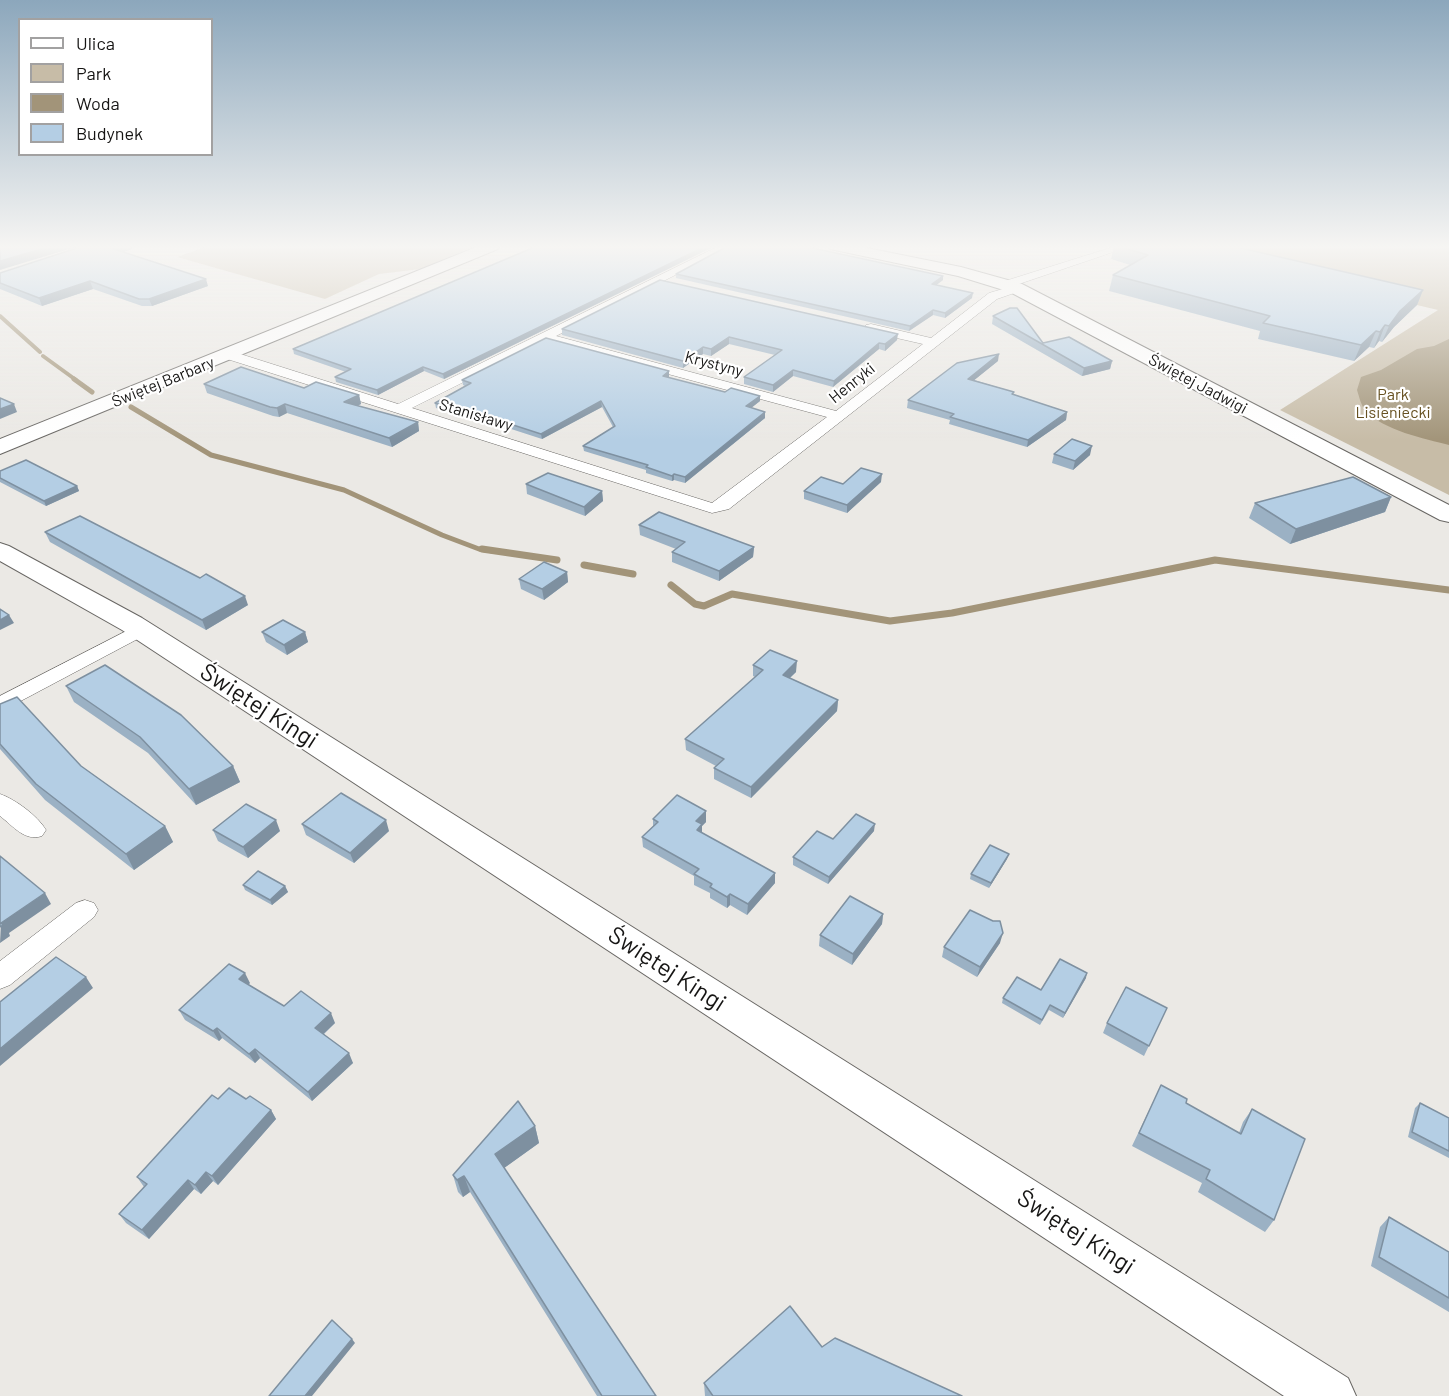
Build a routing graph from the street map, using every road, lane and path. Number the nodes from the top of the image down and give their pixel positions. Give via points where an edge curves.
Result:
1 (335, 311) edge
2 (597, 311) edge
3 (973, 311) edge
4 (1059, 311) edge
5 (853, 324) edge
6 (545, 337) junction
7 (932, 342) junction
8 (229, 355) junction
9 (399, 410) junction
10 (839, 416) junction
11 (0, 447) edge
12 (712, 508) joint
13 (1449, 515) edge
14 (0, 551) edge
15 (140, 630) junction
16 (0, 705) edge
17 (0, 802) edge
18 (34, 830) dead end
19 (85, 910) dead end
20 (0, 977) edge
21 (1330, 1396) edge

1 - 8 street, Świętej Barbary
2 - 6 street
3 - 7 street, Henryki
4 - 13 street, Świętej Jadwigi
5 - 7 street
6 - 9 street
6 - 10 street, Krystyny
7 - 10 street, Henryki
8 - 9 street, Stanisławy
8 - 11 street, Świętej Barbary
9 - 12 street, Stanisławy
10 - 12 street, Henryki via 723,506
14 - 15 street, Świętej Kingi
15 - 16 street
15 - 21 street, Świętej Kingi
17 - 18 street
19 - 20 street

